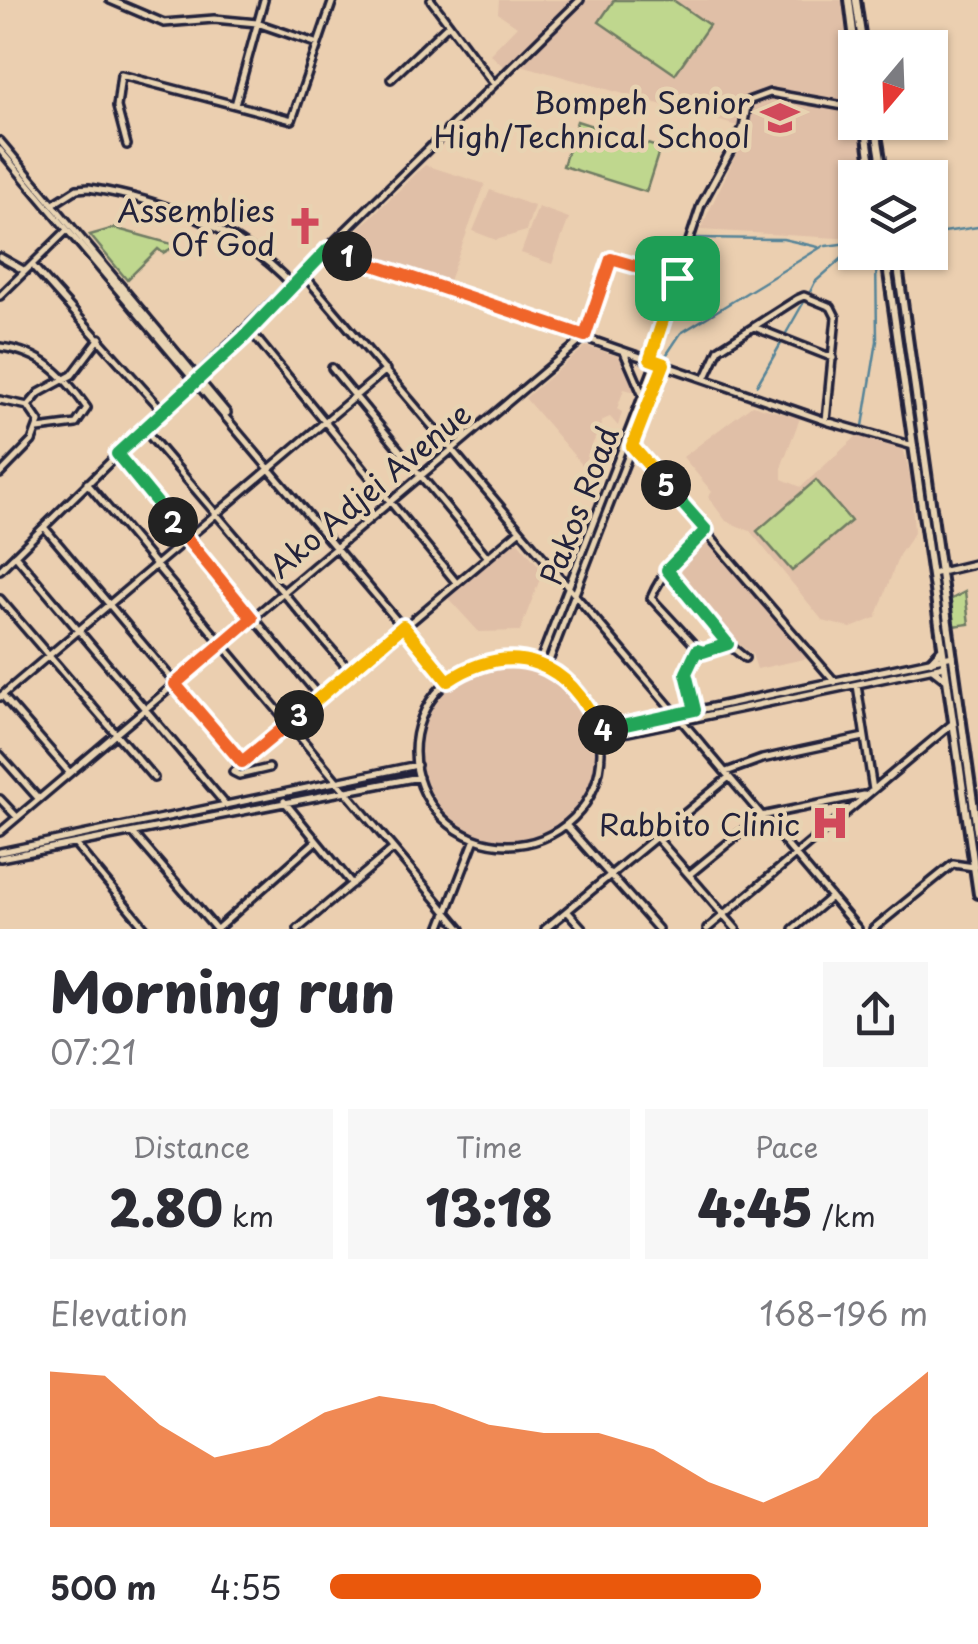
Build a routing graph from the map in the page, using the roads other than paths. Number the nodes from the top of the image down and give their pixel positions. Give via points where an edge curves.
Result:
1 (110, 0) edge
2 (264, 0) edge
3 (332, 0) edge
4 (431, 0) edge
5 (580, 0) edge
6 (852, 0) edge
7 (257, 24) junction
8 (448, 24) junction
9 (856, 30) edge
10 (318, 44) junction
11 (391, 80) dead end
12 (494, 84) junction
13 (235, 105) junction
14 (838, 105) edge
15 (0, 141) edge
16 (126, 145) dead end
17 (1, 153) edge
18 (55, 203) junction
19 (68, 230) junction
20 (328, 249) junction
21 (0, 257) edge
22 (32, 265) junction
23 (888, 270) edge
24 (899, 270) edge
25 (25, 272) junction
26 (304, 275) junction
27 (677, 278) junction
28 (293, 286) junction
29 (0, 296) edge
30 (754, 327) junction
31 (248, 329) junction
32 (585, 336) junction
33 (100, 338) junction
34 (0, 348) edge
35 (622, 349) junction
36 (832, 358) junction
37 (653, 360) junction
38 (664, 364) junction
39 (332, 368) dead end
40 (386, 370) junction
41 (706, 377) junction
42 (66, 378) junction
43 (196, 378) junction
44 (643, 396) junction
45 (356, 397) junction
46 (0, 400) edge
47 (28, 406) junction
48 (162, 410) junction
49 (826, 420) junction
50 (324, 424) junction
51 (143, 428) junction
52 (38, 429) junction
53 (632, 446) junction
54 (913, 446) junction
55 (452, 448) junction
56 (117, 454) junction
57 (270, 467) junction
58 (0, 474) edge
59 (419, 477) junction
60 (87, 484) junction
61 (390, 500) junction
62 (217, 513) junction
63 (44, 528) junction
64 (520, 530) junction
65 (706, 530) junction
66 (187, 538) junction
67 (336, 546) junction
68 (15, 555) junction
69 (487, 556) junction
70 (978, 563) edge
71 (156, 565) junction
72 (0, 570) edge
73 (667, 570) junction
74 (942, 573) junction
75 (932, 574) junction
76 (456, 581) junction
77 (570, 589) junction
78 (283, 590) junction
79 (575, 596) junction
80 (0, 599) edge
81 (108, 605) junction
82 (569, 610) junction
83 (587, 610) junction
84 (252, 618) junction
85 (403, 626) junction
86 (79, 630) junction
87 (728, 644) junction
88 (221, 645) junction
89 (943, 648) junction
90 (697, 650) junction
91 (49, 655) junction
92 (745, 658) dead end
93 (539, 663) junction
94 (948, 663) junction
95 (932, 665) junction
96 (547, 666) junction
97 (350, 671) junction
98 (948, 680) junction
99 (448, 681) junction
100 (835, 682) junction
101 (175, 684) junction
102 (857, 686) junction
103 (1, 695) edge
104 (319, 696) junction
105 (146, 708) junction
106 (695, 710) junction
107 (675, 714) junction
108 (680, 721) junction
109 (953, 722) junction
110 (289, 724) junction
111 (116, 734) junction
112 (599, 734) junction
113 (864, 736) junction
114 (0, 756) edge
115 (242, 762) junction
116 (417, 764) junction
117 (269, 768) dead end
118 (69, 772) junction
119 (728, 775) junction
120 (419, 777) junction
121 (154, 778) dead end
122 (340, 786) junction
123 (870, 792) junction
124 (38, 798) junction
125 (0, 799) edge
126 (284, 801) junction
127 (226, 805) junction
128 (761, 816) junction
129 (16, 817) junction
130 (566, 825) junction
131 (152, 827) junction
132 (0, 832) edge
133 (131, 832) junction
134 (656, 837) junction
135 (475, 838) junction
136 (978, 838) edge
137 (316, 841) junction
138 (146, 843) junction
139 (75, 844) junction
140 (974, 847) edge
141 (393, 850) junction
142 (0, 855) edge
143 (796, 856) junction
144 (974, 867) junction
145 (690, 874) junction
146 (609, 876) junction
147 (352, 884) junction
148 (978, 894) edge
149 (831, 897) junction
150 (447, 911) junction
151 (567, 911) junction
152 (724, 915) junction
153 (146, 929) edge
154 (216, 929) edge
155 (298, 929) edge
156 (440, 929) edge
157 (461, 929) edge
158 (545, 929) edge
159 (583, 929) edge
160 (658, 929) edge
161 (707, 929) edge
162 (736, 929) edge
163 (792, 929) edge
164 (858, 929) edge
165 (873, 929) edge

1 - 7 street via 164,23
2 - 7 street
3 - 10 street
4 - 8 street
5 - 12 street
6 - 9 main road
7 - 10 street
7 - 13 street
8 - 11 street
8 - 12 street
10 - 13 street via 292,120
12 - 20 street
13 - 16 street via 120,74 117,107
14 - 27 street, Pakos Road via 770,93 748,101 744,128 702,205
15 - 18 street
17 - 19 street
18 - 28 street via 89,188 173,210 252,246
18 - 43 street
19 - 22 street
19 - 43 street
20 - 26 street
20 - 32 street
21 - 25 street
22 - 25 street
22 - 33 street
23 - 54 main road
24 - 74 main road
25 - 29 street
26 - 28 street
26 - 40 street
27 - 32 street via 611,259
27 - 37 street, Pakos Road
28 - 31 street
30 - 36 street
30 - 36 street via 809,298 834,311
30 - 41 street via 719,348
31 - 43 street
31 - 50 street
32 - 35 street
32 - 55 street, Ako Adjei Avenue
33 - 42 street
33 - 48 street
34 - 42 street via 34,355
35 - 37 street
35 - 44 street
36 - 49 street
37 - 38 street
37 - 44 street, Pakos Road
38 - 41 street
38 - 53 street, Pakos Road
39 - 45 street
40 - 45 street
40 - 55 street
41 - 49 street
42 - 47 street
42 - 52 street via 87,412 66,427
43 - 48 street
43 - 57 street
44 - 77 street, Pakos Road
45 - 50 street
45 - 59 street
46 - 47 street
47 - 52 street
48 - 51 street
49 - 54 street
50 - 57 street
50 - 61 street
51 - 56 street
51 - 62 street
52 - 58 street
53 - 65 street
53 - 79 street, Pakos Road
54 - 75 main road
55 - 59 street, Ako Adjei Avenue
55 - 64 street
56 - 60 street
56 - 66 street
57 - 62 street
57 - 67 street
59 - 61 street, Ako Adjei Avenue
59 - 69 street
60 - 63 street
60 - 71 street
61 - 67 street, Ako Adjei Avenue
61 - 76 street
62 - 66 street
62 - 78 street
63 - 68 street
63 - 81 street
64 - 69 street
64 - 77 street
65 - 73 street
65 - 100 street
66 - 71 street
66 - 84 street
67 - 78 street, Ako Adjei Avenue
67 - 85 street
68 - 72 street
68 - 86 street
69 - 76 street
70 - 74 street
71 - 81 street
71 - 88 street
73 - 87 street
73 - 90 street via 651,598
74 - 75 street
74 - 94 main road via 953,656
75 - 89 main road
76 - 85 street
77 - 79 street
77 - 93 street, Pakos Road
78 - 84 street, Ako Adjei Avenue
78 - 97 street
79 - 82 street, Pakos Road
79 - 83 street
80 - 91 street
81 - 86 street
81 - 101 street
82 - 83 street
82 - 96 street, Pakos Road
83 - 107 street
84 - 88 street, Ako Adjei Avenue
84 - 104 street
85 - 97 street
85 - 99 street
86 - 91 street
86 - 105 street
87 - 90 street
87 - 92 street
88 - 101 street, Ako Adjei Avenue
88 - 110 street
89 - 94 main road
89 - 95 main road
90 - 106 street via 686,673
91 - 103 street
91 - 111 street
93 - 96 street
93 - 99 street via 483,663
94 - 95 street
94 - 98 main road
94 - 136 main road
95 - 98 main road
95 - 100 street
95 - 102 street
96 - 112 street via 588,705
97 - 104 street
98 - 109 main road
99 - 116 street via 420,722
100 - 106 street
101 - 105 street, Ako Adjei Avenue
101 - 115 street
102 - 108 street
102 - 113 street
103 - 118 street
104 - 110 street
105 - 111 street, Ako Adjei Avenue
105 - 127 street
106 - 107 street
107 - 108 street
107 - 112 street
108 - 112 street
108 - 119 street
109 - 123 street
109 - 140 main road
110 - 115 street
110 - 122 street
111 - 118 street, Ako Adjei Avenue
111 - 121 street
112 - 130 street via 596,783
113 - 119 street via 762,759
113 - 123 street
114 - 124 street
115 - 117 street via 235,774
116 - 120 street
116 - 122 street
118 - 124 street, Ako Adjei Avenue
119 - 128 street
119 - 134 street
120 - 122 street
120 - 135 street via 444,818
122 - 126 street
122 - 127 street
122 - 141 street
123 - 128 street
123 - 143 street
124 - 129 street, Ako Adjei Avenue
125 - 129 street
126 - 131 street
126 - 137 street
127 - 142 street
128 - 143 street
128 - 145 street
129 - 132 street, Ako Adjei Avenue
130 - 135 street via 522,844
130 - 146 street
131 - 133 street
131 - 138 street
133 - 138 street
133 - 139 street
134 - 145 street
134 - 146 street
135 - 150 street
137 - 147 street
137 - 154 street
138 - 154 street
139 - 142 street
139 - 153 street
140 - 144 main road
141 - 147 street
141 - 150 street
143 - 149 street
143 - 152 street
144 - 148 main road
144 - 165 street via 953,864
145 - 152 street
146 - 151 street
146 - 160 street
147 - 155 street
149 - 163 street
149 - 164 street
150 - 156 street
150 - 157 street
151 - 158 street
151 - 159 street
152 - 161 street
152 - 162 street

